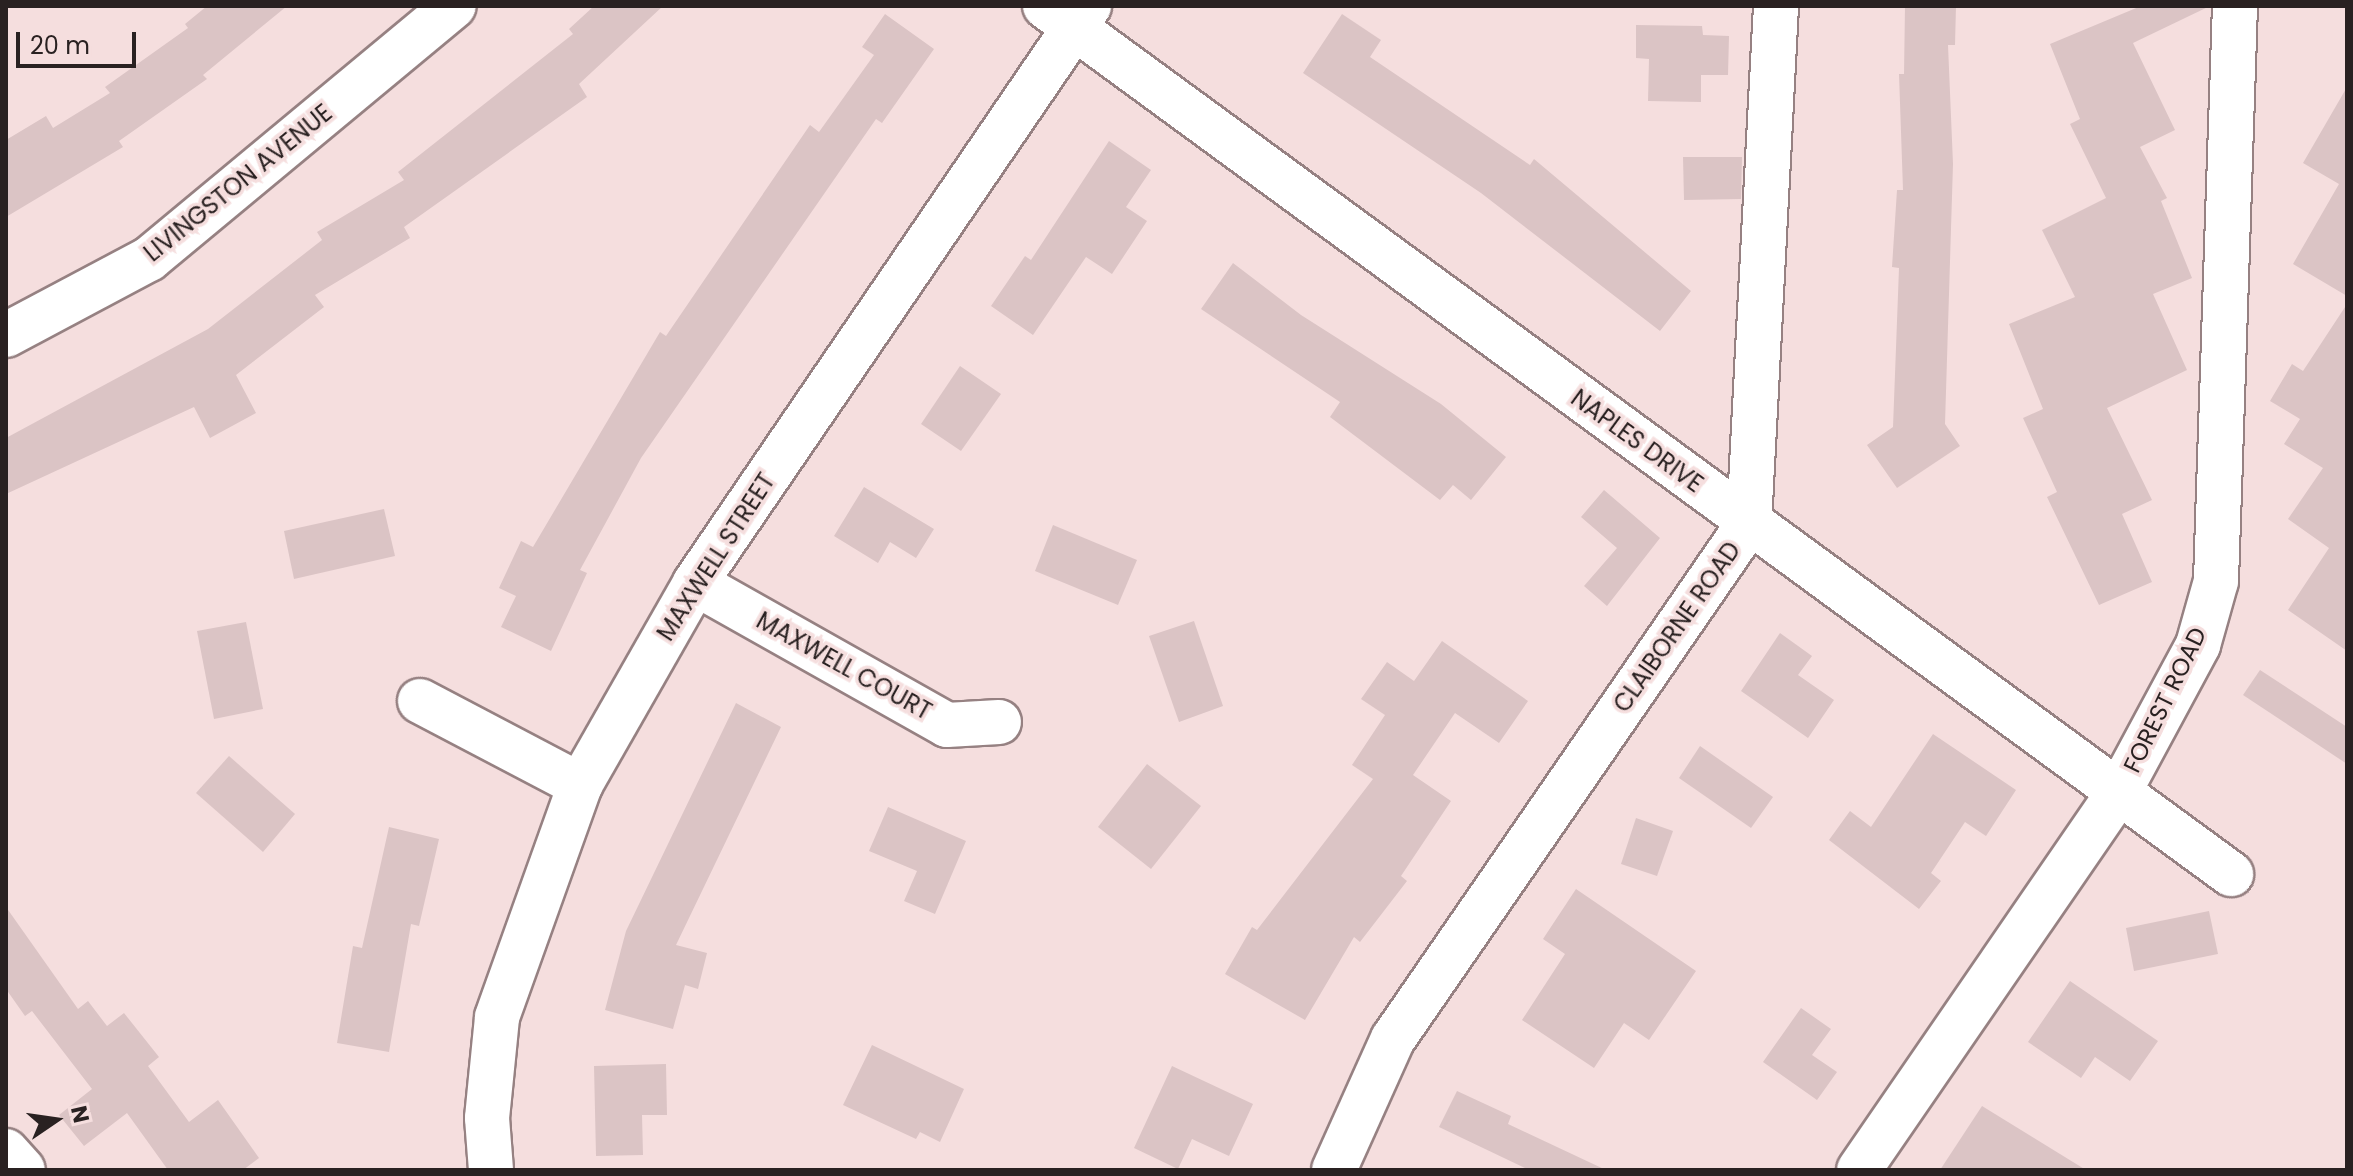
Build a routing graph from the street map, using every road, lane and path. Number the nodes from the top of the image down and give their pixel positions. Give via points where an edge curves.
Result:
1 (454, 6) edge
2 (1776, 6) edge
3 (2235, 6) edge
4 (1070, 13) edge
5 (6, 335) edge
6 (1749, 523) junction
7 (695, 583) junction
8 (420, 701) dead end
9 (999, 722) dead end
10 (580, 785) junction
11 (2120, 790) junction
12 (2231, 874) dead end
13 (6, 1151) edge
14 (23, 1170) edge
15 (491, 1170) edge
16 (1334, 1170) edge
17 (1859, 1170) edge

1 - 5 street, LIVINGSTON AVENUE via 149,259
2 - 6 street, CLAIBORNE ROAD
3 - 11 street, FOREST ROAD via 2216,581 2198,645
4 - 6 street, NAPLES DRIVE
4 - 7 street, MAXWELL STREET
6 - 11 street, NAPLES DRIVE
6 - 16 street, CLAIBORNE ROAD via 1393,1039
7 - 9 street, MAXWELL COURT via 947,725
7 - 10 street, MAXWELL STREET
8 - 10 street
10 - 15 street, MAXWELL STREET via 497,1017 487,1118
11 - 12 street, NAPLES DRIVE
11 - 17 street, FOREST ROAD
13 - 14 street

